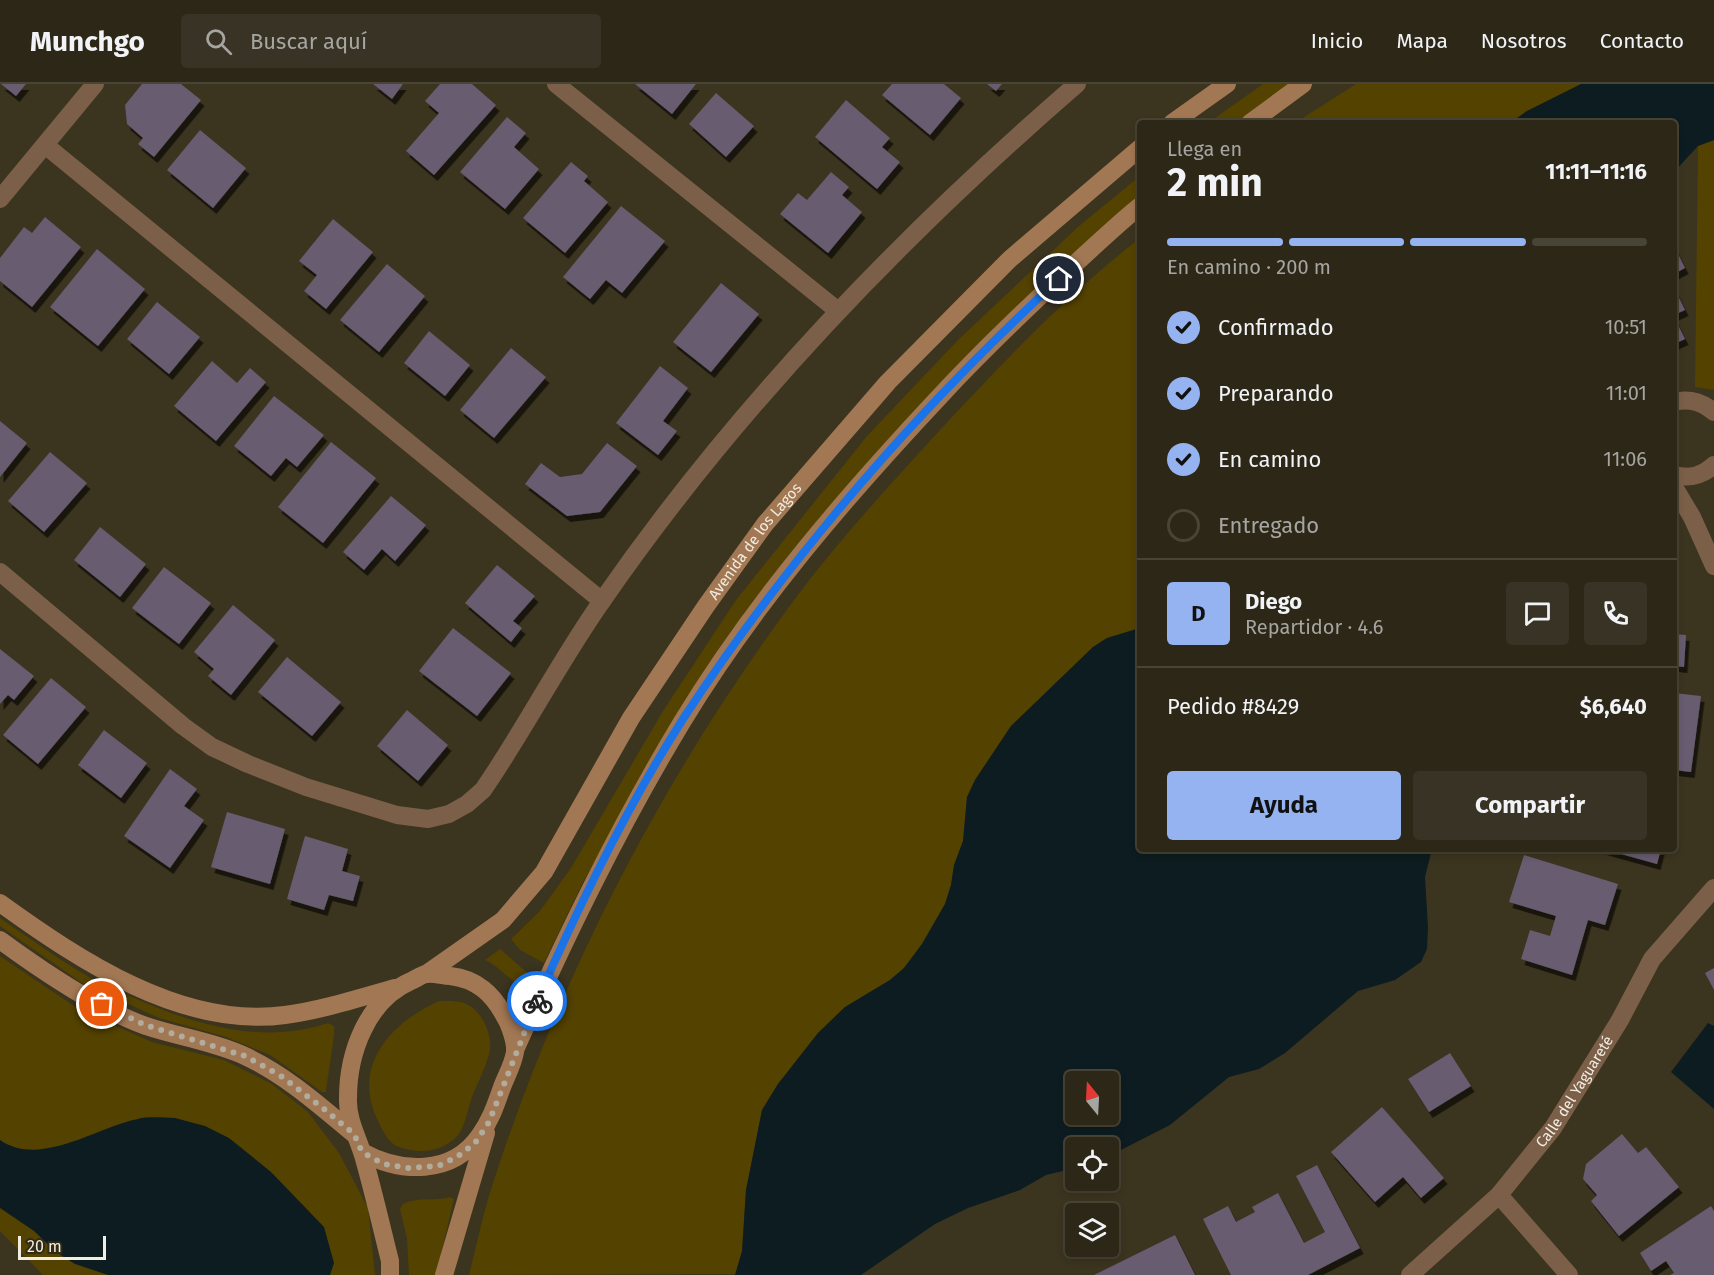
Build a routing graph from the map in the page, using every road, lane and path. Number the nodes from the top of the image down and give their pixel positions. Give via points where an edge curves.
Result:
1 (95, 84) edge
2 (556, 84) edge
3 (1077, 84) edge
4 (1227, 84) edge
5 (1304, 84) edge
6 (1176, 120) edge
7 (1254, 120) edge
8 (45, 145) junction
9 (1137, 151) edge
10 (0, 200) edge
11 (1137, 209) edge
12 (837, 310) junction
13 (1677, 402) edge
14 (1714, 412) edge
15 (1714, 465) edge
16 (1677, 475) edge
17 (1677, 492) edge
18 (1714, 566) edge
19 (0, 572) edge
20 (602, 601) junction
21 (1714, 888) edge
22 (0, 903) edge
23 (0, 940) edge
24 (426, 974) junction
25 (395, 988) junction
26 (515, 1050) junction
27 (489, 1122) junction
28 (354, 1134) junction
29 (362, 1152) junction
30 (1499, 1195) junction
31 (390, 1275) edge
32 (444, 1275) edge
33 (1410, 1275) edge
34 (1569, 1275) edge

1 - 8 street
2 - 12 street
3 - 12 street via 961,187
4 - 6 street
5 - 7 street
8 - 10 street
8 - 20 street
9 - 24 street, Avenida de los Lagos via 1010,259 880,391 765,524 631,718 544,872 502,920
11 - 26 street via 992,341 899,440 824,527 748,626 682,721 617,834
12 - 20 street via 686,488
13 - 14 street via 1695,401
15 - 16 street via 1701,474
17 - 18 street
19 - 20 street via 212,747 306,787 397,815 428,819 449,814 483,790
21 - 30 street, Calle del Yaguareté via 1652,959 1584,1081 1553,1128
22 - 25 street via 85,962 126,983 233,1016 284,1016
23 - 28 street via 53,976 145,1025 245,1056 272,1071
24 - 25 street
24 - 26 street via 459,977 481,986 508,1022
25 - 28 street via 370,1017 356,1044 347,1101
26 - 27 street
27 - 29 street via 475,1143 438,1166 409,1168 383,1164
27 - 32 street
28 - 29 street
29 - 31 street via 390,1261
30 - 33 street, Calle del Yaguareté
30 - 34 street

